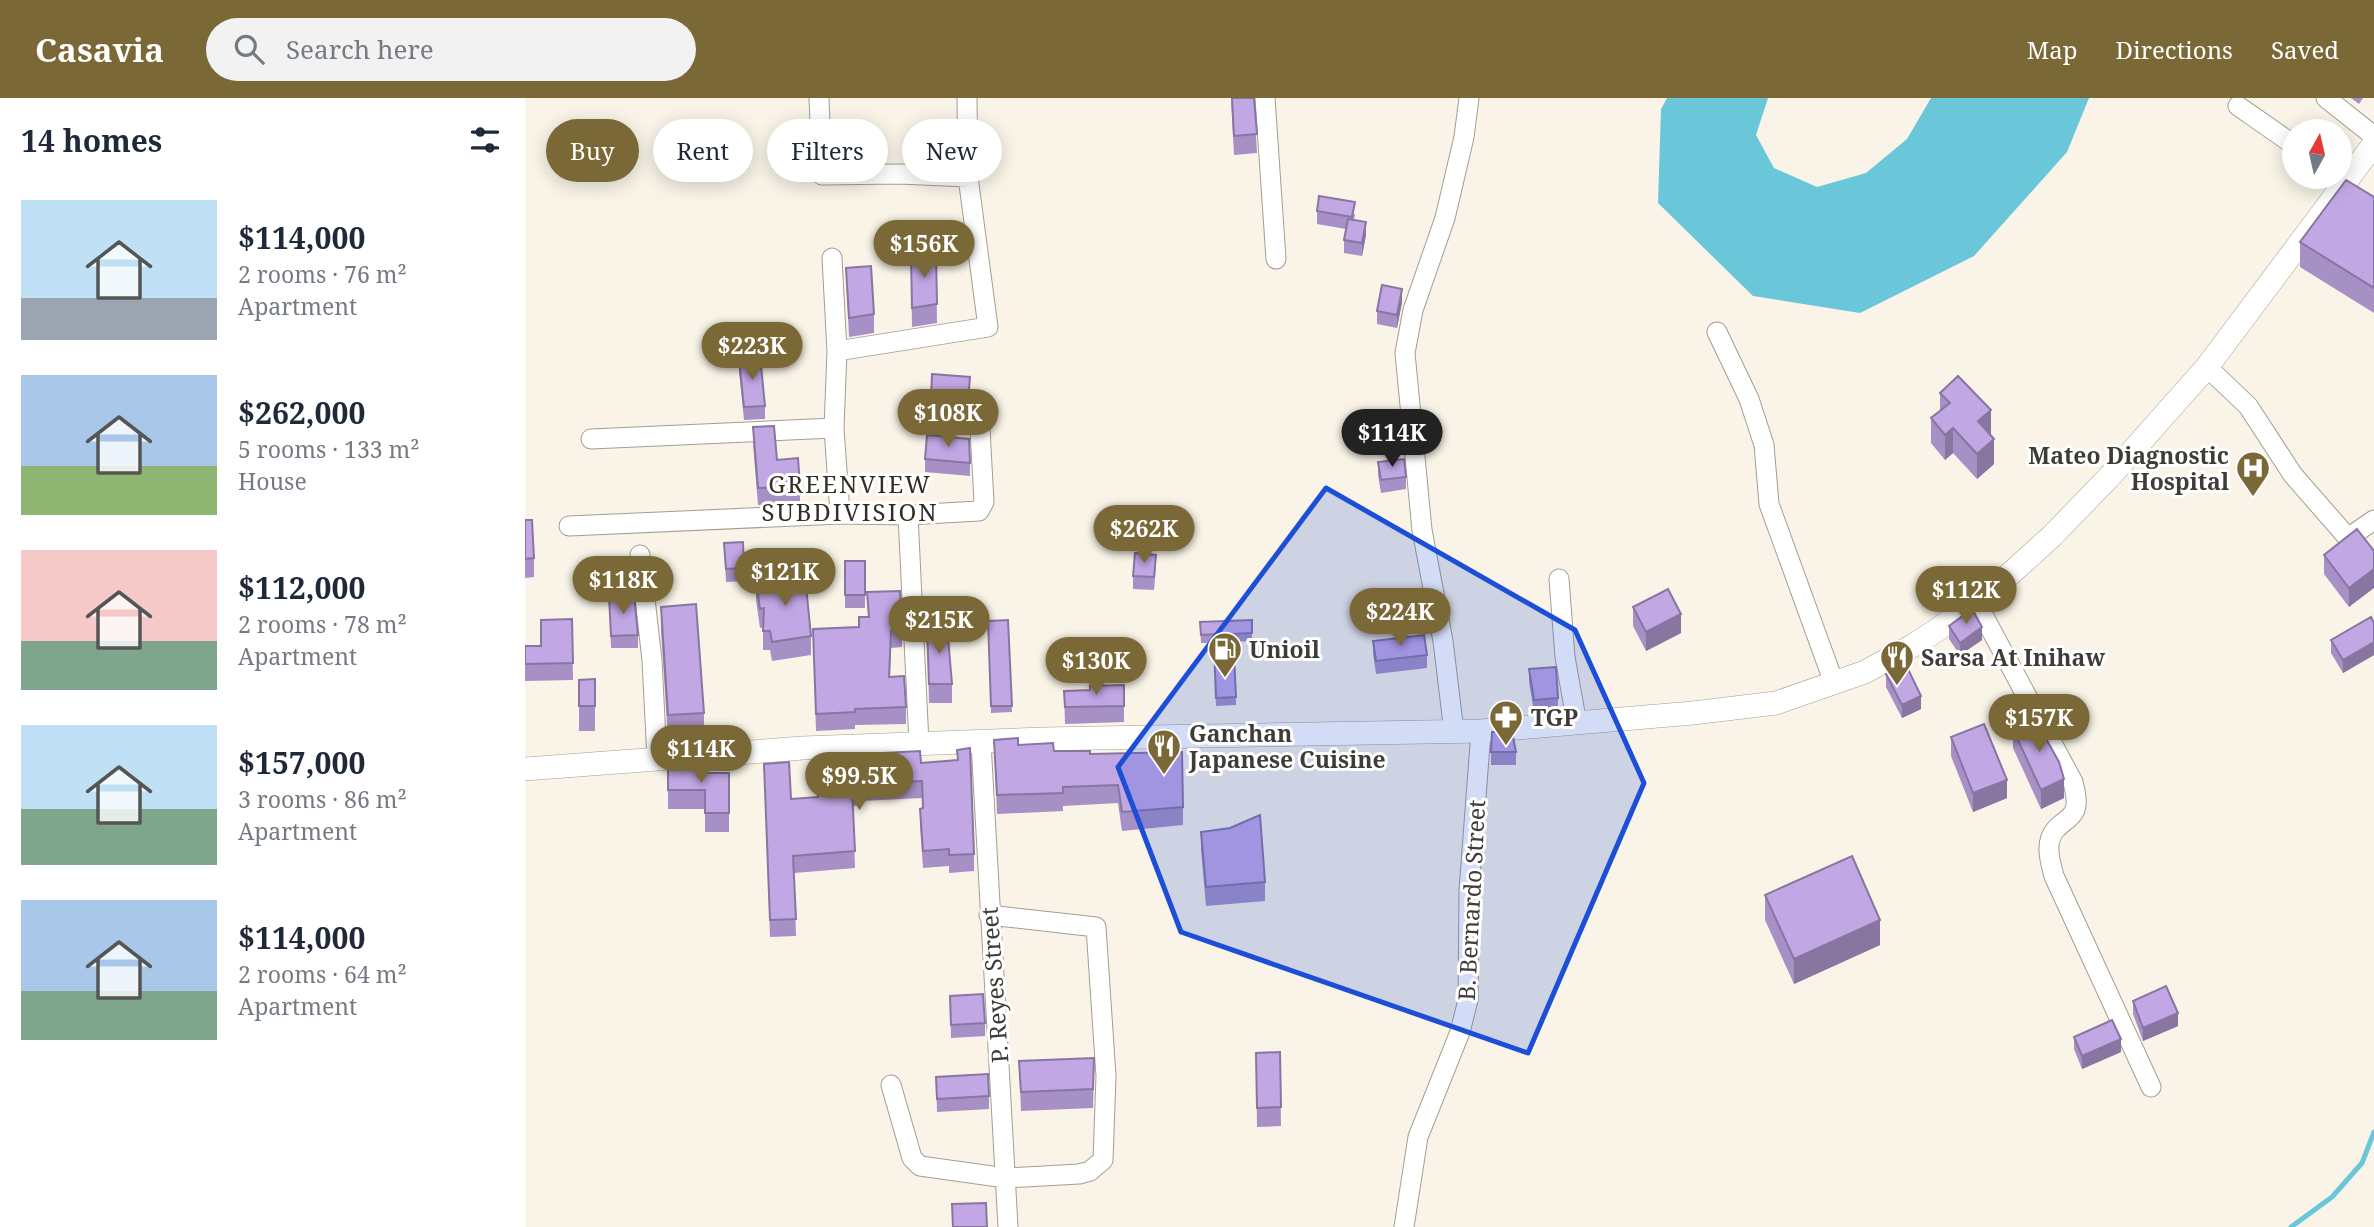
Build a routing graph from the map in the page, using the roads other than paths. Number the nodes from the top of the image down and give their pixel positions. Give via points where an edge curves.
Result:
1 (819, 98) edge
2 (967, 98) edge
3 (1265, 98) edge
4 (1469, 98) edge
5 (2326, 98) edge
6 (2238, 106) dead end
7 (967, 119) edge
8 (2374, 136) edge
9 (2282, 137) edge
10 (2374, 144) edge
11 (902, 174) edge
12 (2352, 180) edge
13 (969, 182) edge
14 (2346, 189) edge
15 (832, 258) dead end
16 (1276, 259) dead end
17 (1717, 332) dead end
18 (837, 351) junction
19 (2207, 367) junction
20 (834, 428) junction
21 (980, 429) dead end
22 (591, 439) dead end
23 (840, 514) junction
24 (908, 515) junction
25 (2374, 520) edge
26 (569, 526) dead end
27 (640, 555) dead end
28 (1559, 579) dead end
29 (1976, 602) junction
30 (1834, 683) junction
31 (1577, 724) junction
32 (1481, 731) junction
33 (1454, 732) junction
34 (981, 742) junction
35 (919, 744) junction
36 (657, 759) junction
37 (525, 769) edge
38 (989, 915) junction
39 (891, 1085) dead end
40 (2151, 1087) dead end
41 (1006, 1178) junction
42 (1008, 1227) edge
43 (1404, 1227) edge

1 - 11 street via 822,175
2 - 7 street
3 - 16 street
4 - 33 street via 1445,218 1413,310 1405,353 1422,530
5 - 8 street
6 - 9 street
10 - 12 main road
13 - 18 street via 988,327
14 - 19 main road
15 - 18 street
17 - 30 street via 1765,445 1769,504
18 - 20 street
19 - 25 street via 2248,406 2293,475 2348,538
19 - 29 main road via 2052,536
20 - 22 street
20 - 23 street
21 - 24 street via 984,502 979,511
23 - 24 street
23 - 26 street
24 - 35 street
27 - 36 street
28 - 31 street via 1565,657
29 - 30 main road via 1914,645
29 - 40 street via 2073,782 2075,811 2055,829 2049,857
30 - 31 main road via 1776,703
31 - 32 main road
32 - 33 main road
32 - 43 street, B. Bernardo Street via 1469,890 1468,1000 1418,1137
33 - 34 main road
34 - 35 main road
34 - 38 street, P. Reyes Street
35 - 36 main road
36 - 37 main road
38 - 41 street, P. Reyes Street
38 - 41 street via 1096,928 1106,1076 1103,1160 1079,1174
39 - 41 street via 912,1158 920,1166
41 - 42 street, P. Reyes Street

